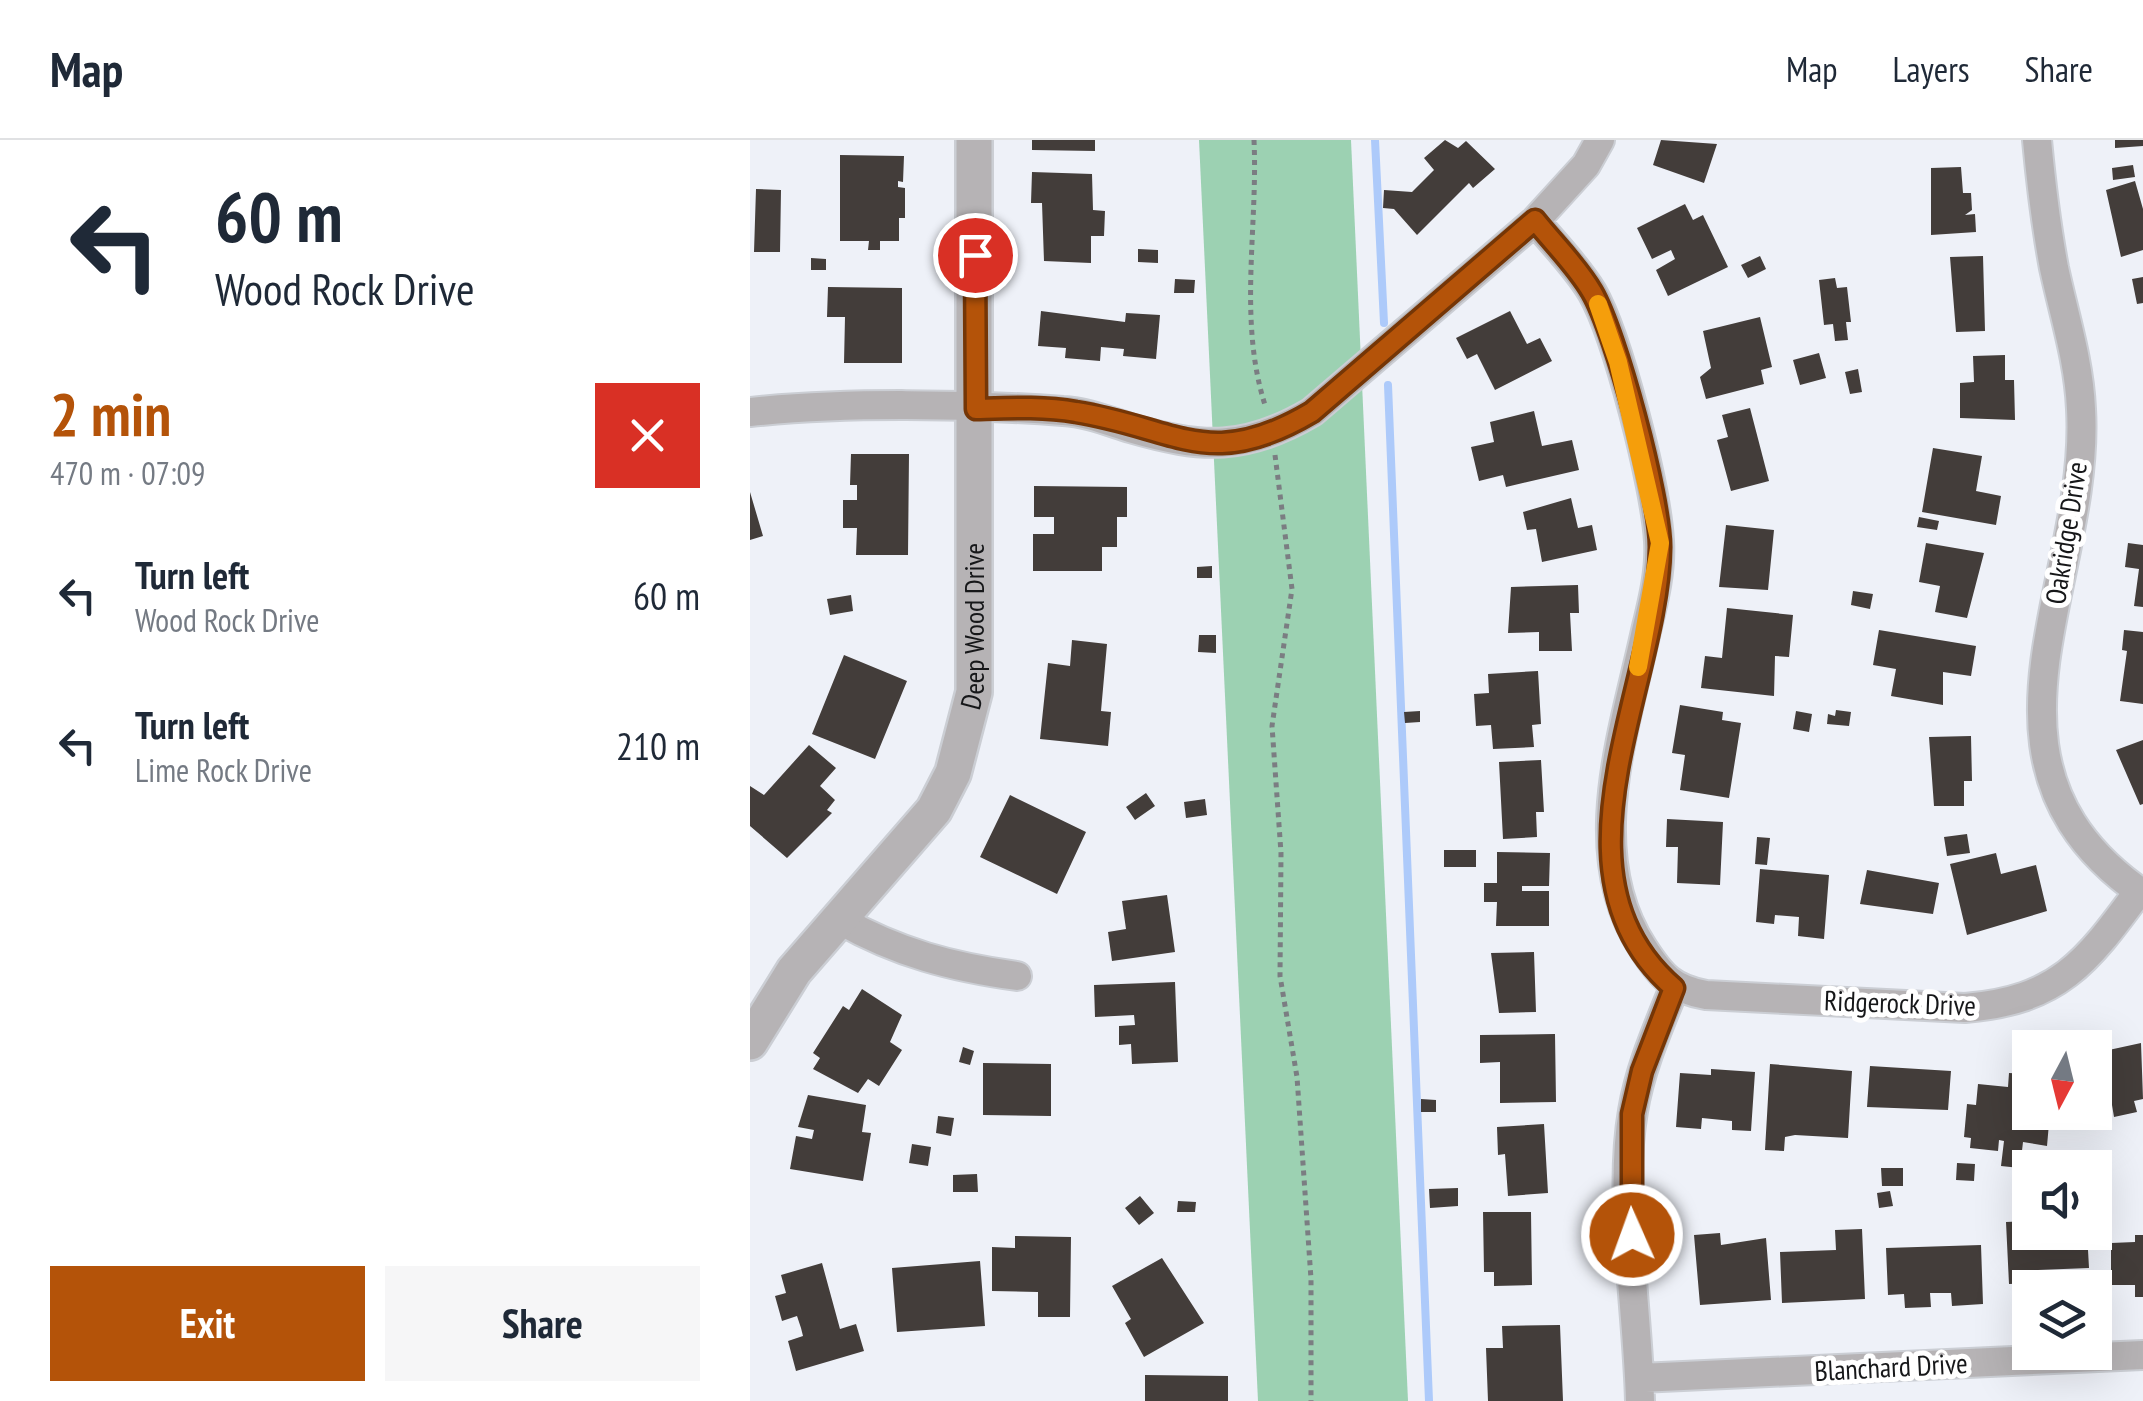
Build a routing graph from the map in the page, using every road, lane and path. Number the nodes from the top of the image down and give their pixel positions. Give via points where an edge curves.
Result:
1 (974, 140) edge
2 (1254, 140) edge
3 (1600, 140) edge
4 (2037, 140) edge
5 (1535, 220) junction
6 (976, 409) junction
7 (750, 412) edge
8 (1268, 415) dead end
9 (1274, 452) dead end
10 (2141, 893) edge
11 (840, 920) junction
12 (1017, 976) dead end
13 (1674, 988) junction
14 (750, 1042) edge
15 (2143, 1355) edge
16 (1640, 1390) edge
17 (1312, 1401) edge

1 - 6 street, Deep Wood Drive
2 - 8 path via 1251,327
3 - 5 street
4 - 10 street, Oakridge Drive via 2082,411 2042,679 2043,746 2080,832
5 - 6 street via 1312,412 1282,429 1216,446 1077,412
5 - 13 street via 1590,289 1608,324 1658,528 1654,593 1612,786 1611,824 1620,900 1632,933
6 - 7 street
6 - 11 street, Deep Wood Drive via 974,692 966,733 934,810
9 - 17 path via 1292,589 1272,726 1280,976 1297,1077
10 - 13 street, Ridgerock Drive via 2071,976 2000,1005 1746,997
11 - 12 street via 923,959
11 - 14 street, Deep Wood Drive via 794,970
13 - 16 street via 1632,1114
15 - 16 street, Blanchard Drive

